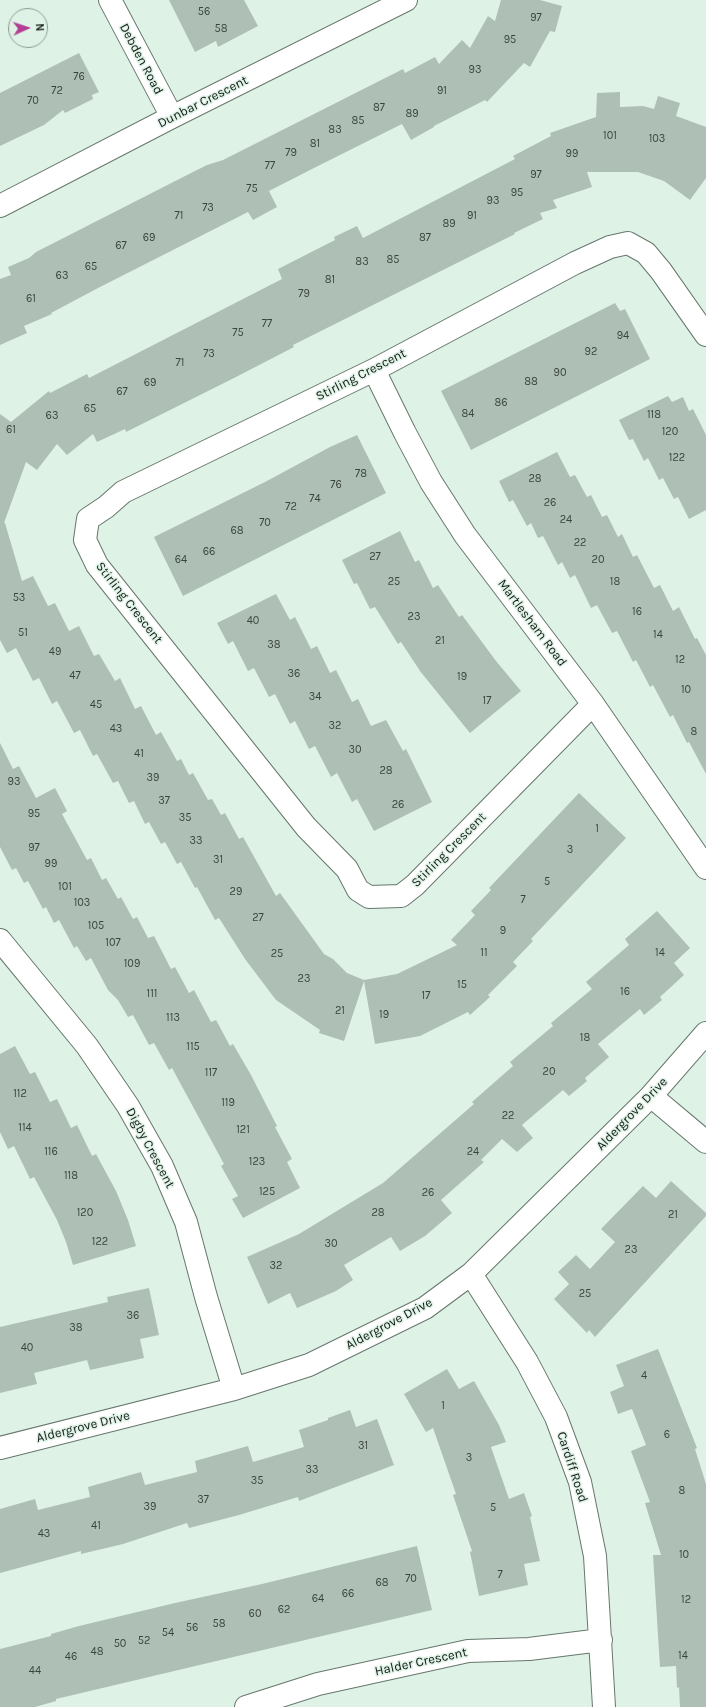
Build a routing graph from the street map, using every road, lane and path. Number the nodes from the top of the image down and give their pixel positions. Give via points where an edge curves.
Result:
1 (110, 0) edge
2 (406, 0) edge
3 (172, 117) junction
4 (0, 206) edge
5 (706, 335) edge
6 (374, 370) junction
7 (593, 704) junction
8 (706, 868) edge
9 (0, 940) edge
10 (706, 1033) edge
11 (652, 1096) junction
12 (706, 1142) edge
13 (470, 1274) junction
14 (234, 1389) junction
15 (0, 1448) edge
16 (601, 1640) junction
17 (246, 1707) edge
18 (604, 1707) edge

1 - 3 street, Debden Road
2 - 3 street, Dunbar Crescent
3 - 4 street, Dunbar Crescent
5 - 6 street, Stirling Crescent via 646,253 628,243 610,247 575,263
6 - 7 street, Martlesham Road via 431,482 465,535
6 - 7 street, Stirling Crescent via 123,492 88,519 85,540 97,565 306,827 347,869 358,890 369,897 401,896 415,885
7 - 8 street, Martlesham Road
9 - 14 street, Digby Crescent via 87,1046 128,1106 162,1166 186,1222
10 - 11 street, Aldergrove Drive
11 - 12 street
11 - 13 street, Aldergrove Drive
13 - 14 street, Aldergrove Drive via 425,1308 308,1365
13 - 16 street, Cardiff Road via 527,1362 556,1417 580,1482 595,1556
14 - 15 street, Aldergrove Drive
16 - 17 street, Halder Crescent via 529,1649 468,1651 318,1684
16 - 18 street, Cardiff Road

